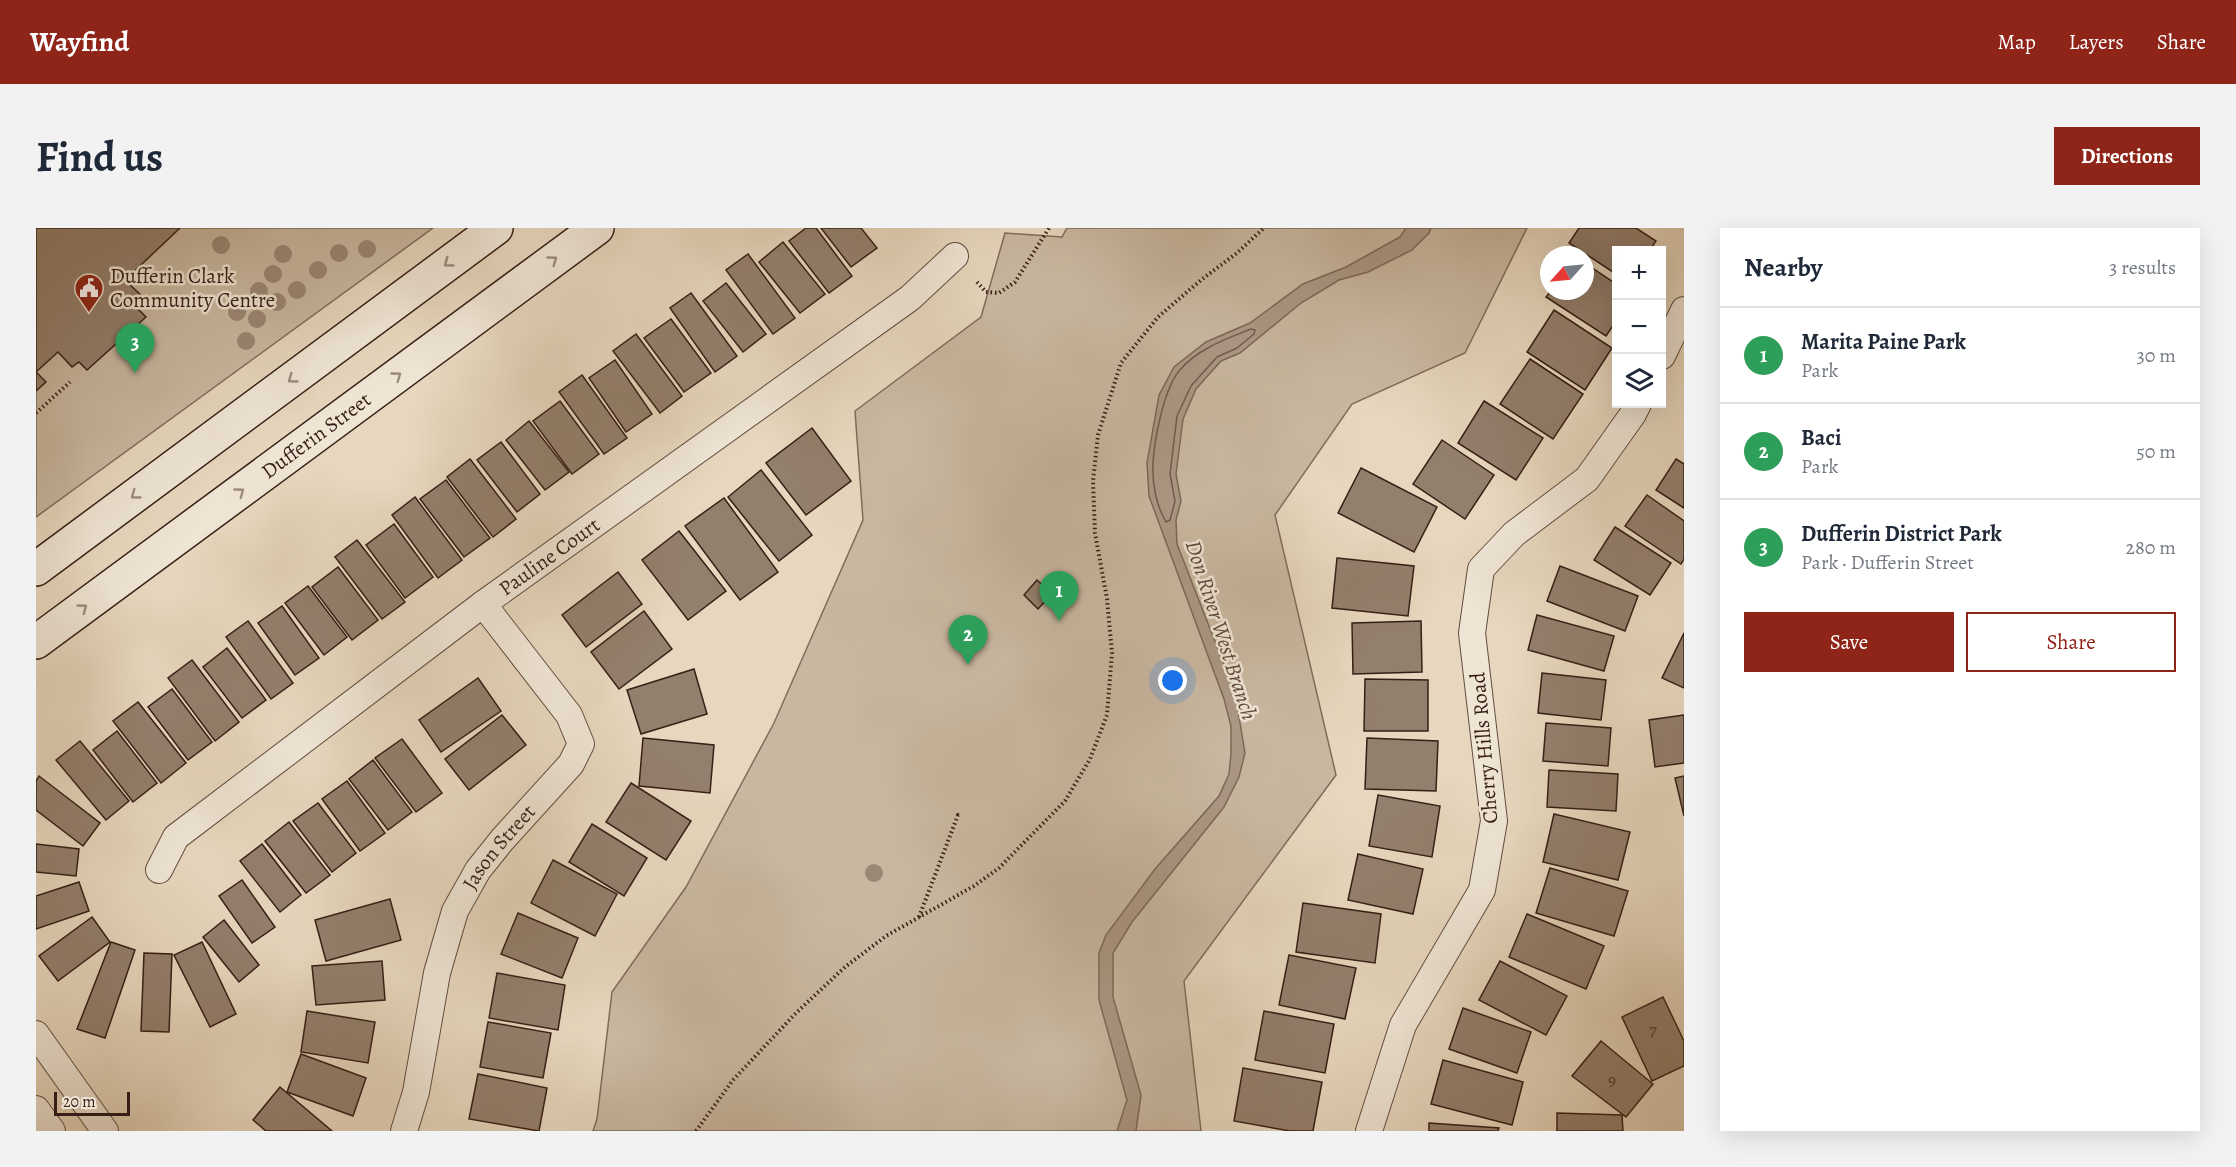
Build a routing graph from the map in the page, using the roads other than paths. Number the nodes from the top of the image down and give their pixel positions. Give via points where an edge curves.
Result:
1 (495, 228) edge
2 (597, 228) edge
3 (955, 256) dead end
4 (1684, 310) edge
5 (1663, 354) edge
6 (1636, 408) edge
7 (36, 569) edge
8 (483, 604) junction
9 (36, 642) edge
10 (159, 870) dead end
11 (36, 1034) edge
12 (36, 1109) edge
13 (52, 1131) edge
14 (105, 1131) edge
15 (404, 1131) edge
16 (1369, 1131) edge

1 -> 7 main road
9 -> 2 main road, Dufferin Street
3 - 8 street, Pauline Court via 910,298
4 - 5 street
6 - 16 street, Cherry Hills Road via 1587,479 1514,534 1481,569 1472,633 1494,821 1482,890 1403,1025
8 - 10 street, Pauline Court via 176,837
8 - 15 street, Jason Street via 569,715 581,744 571,764 478,870 455,911 437,973 417,1092
11 - 14 street
12 - 13 street

